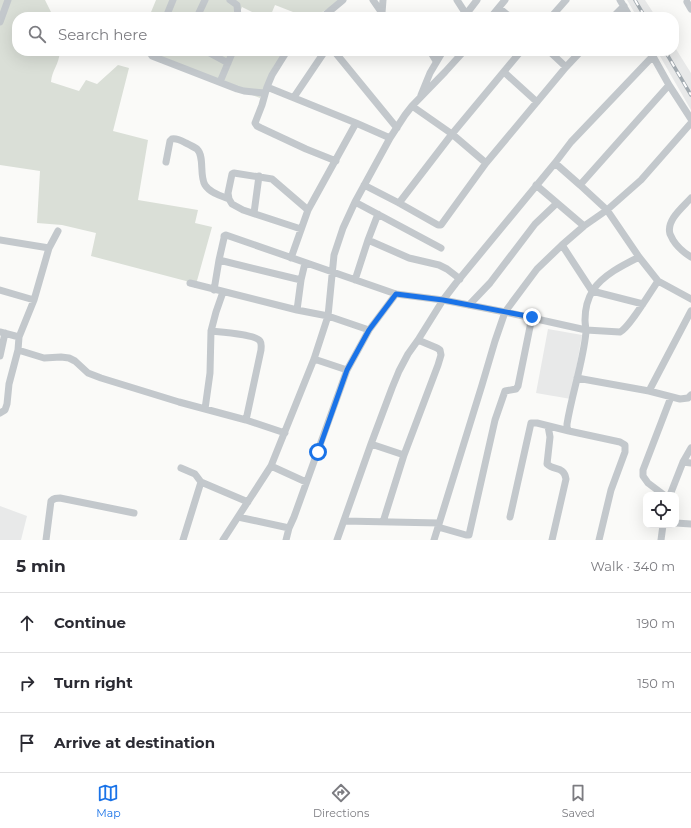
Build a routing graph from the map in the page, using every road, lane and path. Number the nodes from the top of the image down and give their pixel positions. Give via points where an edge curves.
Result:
1 (8, 0) edge
2 (173, 0) edge
3 (205, 0) edge
4 (230, 0) edge
5 (343, 0) edge
6 (373, 0) edge
7 (383, 0) edge
8 (457, 0) edge
9 (477, 0) edge
10 (505, 0) edge
11 (566, 0) edge
12 (335, 3) edge
13 (622, 3) edge
14 (499, 8) junction
15 (168, 12) edge
16 (201, 12) edge
17 (238, 12) edge
18 (327, 12) edge
19 (381, 12) edge
20 (383, 12) edge
21 (463, 12) edge
22 (467, 12) edge
23 (495, 12) edge
24 (504, 12) edge
25 (555, 12) edge
26 (616, 12) edge
27 (627, 12) edge
28 (0, 22) edge
29 (152, 56) edge
30 (215, 56) edge
31 (231, 56) edge
32 (284, 56) edge
33 (322, 56) edge
34 (338, 56) edge
35 (433, 56) edge
36 (440, 56) edge
37 (459, 56) edge
38 (517, 56) edge
39 (554, 56) edge
40 (576, 56) edge
41 (649, 56) edge
42 (654, 56) edge
43 (436, 61) junction
44 (228, 63) junction
45 (566, 67) junction
46 (504, 72) junction
47 (220, 82) junction
48 (670, 85) junction
49 (266, 90) junction
50 (421, 97) junction
51 (294, 98) junction
52 (537, 102) junction
53 (412, 106) junction
54 (691, 119) edge
55 (356, 123) junction
56 (691, 123) edge
57 (397, 128) junction
58 (452, 134) junction
59 (390, 138) junction
60 (336, 161) junction
61 (166, 162) dead end
62 (486, 163) junction
63 (555, 163) junction
64 (259, 176) junction
65 (364, 185) junction
66 (536, 185) junction
67 (580, 185) junction
68 (691, 198) edge
69 (229, 199) junction
70 (355, 202) junction
71 (399, 202) junction
72 (557, 203) junction
73 (308, 210) junction
74 (607, 210) junction
75 (254, 213) junction
76 (378, 214) junction
77 (584, 226) junction
78 (301, 229) junction
79 (58, 231) dead end
80 (0, 240) edge
81 (368, 240) junction
82 (562, 245) junction
83 (49, 248) junction
84 (441, 248) dead end
85 (640, 257) junction
86 (691, 257) edge
87 (291, 258) junction
88 (219, 260) junction
89 (305, 263) junction
90 (331, 272) junction
91 (460, 279) junction
92 (301, 280) junction
93 (355, 280) junction
94 (658, 281) junction
95 (190, 283) dead end
96 (0, 290) edge
97 (214, 290) junction
98 (592, 291) junction
99 (223, 292) junction
100 (396, 294) junction
101 (691, 299) edge
102 (34, 300) junction
103 (443, 300) junction
104 (643, 304) junction
105 (469, 305) junction
106 (297, 310) junction
107 (691, 311) edge
108 (505, 312) junction
109 (328, 316) junction
110 (532, 317) junction
111 (369, 330) junction
112 (586, 330) junction
113 (211, 331) junction
114 (2, 333) edge
115 (19, 337) junction
116 (418, 340) junction
117 (18, 350) junction
118 (0, 356) edge
119 (314, 359) junction
120 (347, 370) junction
121 (578, 378) junction
122 (649, 391) junction
123 (671, 397) junction
124 (690, 397) edge
125 (205, 409) junction
126 (0, 413) edge
127 (246, 420) junction
128 (548, 426) junction
129 (569, 431) junction
130 (285, 433) junction
131 (371, 444) junction
132 (691, 448) edge
133 (404, 455) junction
134 (683, 462) junction
135 (691, 463) edge
136 (271, 466) junction
137 (181, 468) dead end
138 (200, 482) junction
139 (306, 482) junction
140 (660, 492) edge
141 (671, 492) edge
142 (248, 502) junction
143 (134, 513) dead end
144 (238, 517) junction
145 (510, 518) dead end
146 (344, 521) junction
147 (383, 522) junction
148 (679, 523) edge
149 (691, 524) edge
150 (438, 526) junction
151 (289, 528) junction
152 (663, 528) edge
153 (46, 540) edge
154 (183, 540) edge
155 (223, 540) edge
156 (286, 540) edge
157 (337, 540) edge
158 (434, 540) edge
159 (552, 540) edge
160 (599, 540) edge
161 (661, 540) edge

1 - 28 street
2 - 15 street
3 - 16 street
4 - 17 street via 237,5
5 - 12 street
6 - 19 street
7 - 20 street
8 - 21 street
9 - 22 street
10 - 14 street
11 - 25 street
12 - 18 street
13 - 26 street
13 - 27 street
14 - 23 street
14 - 24 street
29 - 47 street
30 - 44 street
31 - 44 street
32 - 49 street
33 - 51 street
34 - 57 street
35 - 43 street
36 - 43 street
37 - 50 street
38 - 46 street
39 - 45 street
40 - 45 street
41 - 63 street
42 - 48 street
43 - 50 street
44 - 47 street
45 - 52 street
46 - 52 street
46 - 58 street
47 - 49 street via 244,91
48 - 54 street
48 - 67 street
49 - 51 street
49 - 60 street via 255,119 256,126
50 - 53 street
51 - 55 street
52 - 62 street
53 - 57 street
53 - 58 street
55 - 59 street
55 - 60 street
56 - 74 street via 641,180
57 - 59 street
58 - 62 street
58 - 71 street
59 - 65 street
60 - 73 street
61 - 69 street via 172,138 196,148 200,155 204,184 212,192
62 - 71 street via 441,225
63 - 66 street
63 - 67 street
64 - 69 street via 232,174 228,190
64 - 73 street via 272,179
64 - 75 street
65 - 70 street
65 - 71 street
66 - 72 street
66 - 91 street
67 - 74 street
68 - 86 street via 673,218 670,226 670,234 675,243 681,251
69 - 75 street via 236,207
70 - 76 street
70 - 90 street via 337,244
72 - 77 street
72 - 105 street via 535,224
73 - 78 street
74 - 77 street
74 - 85 street
75 - 78 street
76 - 81 street
76 - 84 street
77 - 82 street
78 - 87 street
79 - 83 street
80 - 83 street
81 - 91 street via 409,258 439,265
81 - 93 street
82 - 98 street
82 - 108 street via 537,269
83 - 102 street
85 - 94 street
85 - 98 street via 601,280
87 - 88 street via 226,235
87 - 89 street
88 - 92 street
88 - 97 street
89 - 90 street
89 - 92 street
90 - 93 street
90 - 109 street
91 - 103 street
92 - 106 street
93 - 100 street
94 - 101 street
94 - 104 street
95 - 97 street
96 - 102 street
97 - 99 street
98 - 104 street
98 - 112 street via 586,309
99 - 106 street
99 - 113 street
100 - 103 street
100 - 111 street
102 - 115 street
103 - 105 street
103 - 116 street
104 - 112 street via 620,332
105 - 108 street
106 - 109 street
107 - 122 street
108 - 110 street
108 - 150 street
109 - 111 street
109 - 119 street
110 - 112 street
110 - 150 street via 518,386 516,389 505,391 495,420 469,535
111 - 120 street
112 - 121 street
113 - 125 street via 210,374
113 - 127 street via 256,338 262,345
114 - 115 street
114 - 118 street
115 - 117 street
116 - 131 street via 399,371
116 - 133 street via 437,348 441,355
117 - 125 street via 44,358 69,358 93,376
117 - 126 street via 9,384 7,404 5,410
119 - 120 street
119 - 130 street
120 - 139 street
121 - 122 street
121 - 129 street via 567,424
122 - 123 street
123 - 124 street
123 - 140 street via 642,476
125 - 127 street
127 - 130 street
128 - 129 street
128 - 145 street via 531,423
128 - 159 street via 550,437 547,464 562,470 566,478
129 - 160 street via 625,445 626,452 611,490
130 - 136 street
131 - 133 street
131 - 146 street
132 - 134 street
133 - 147 street
134 - 135 street
134 - 141 street
136 - 139 street
136 - 142 street
137 - 138 street via 195,474
138 - 142 street
138 - 154 street
139 - 151 street
142 - 144 street
143 - 153 street via 56,498 51,502
144 - 151 street
144 - 155 street
146 - 147 street
146 - 157 street
147 - 150 street
148 - 149 street
150 - 158 street
151 - 156 street
152 - 161 street

